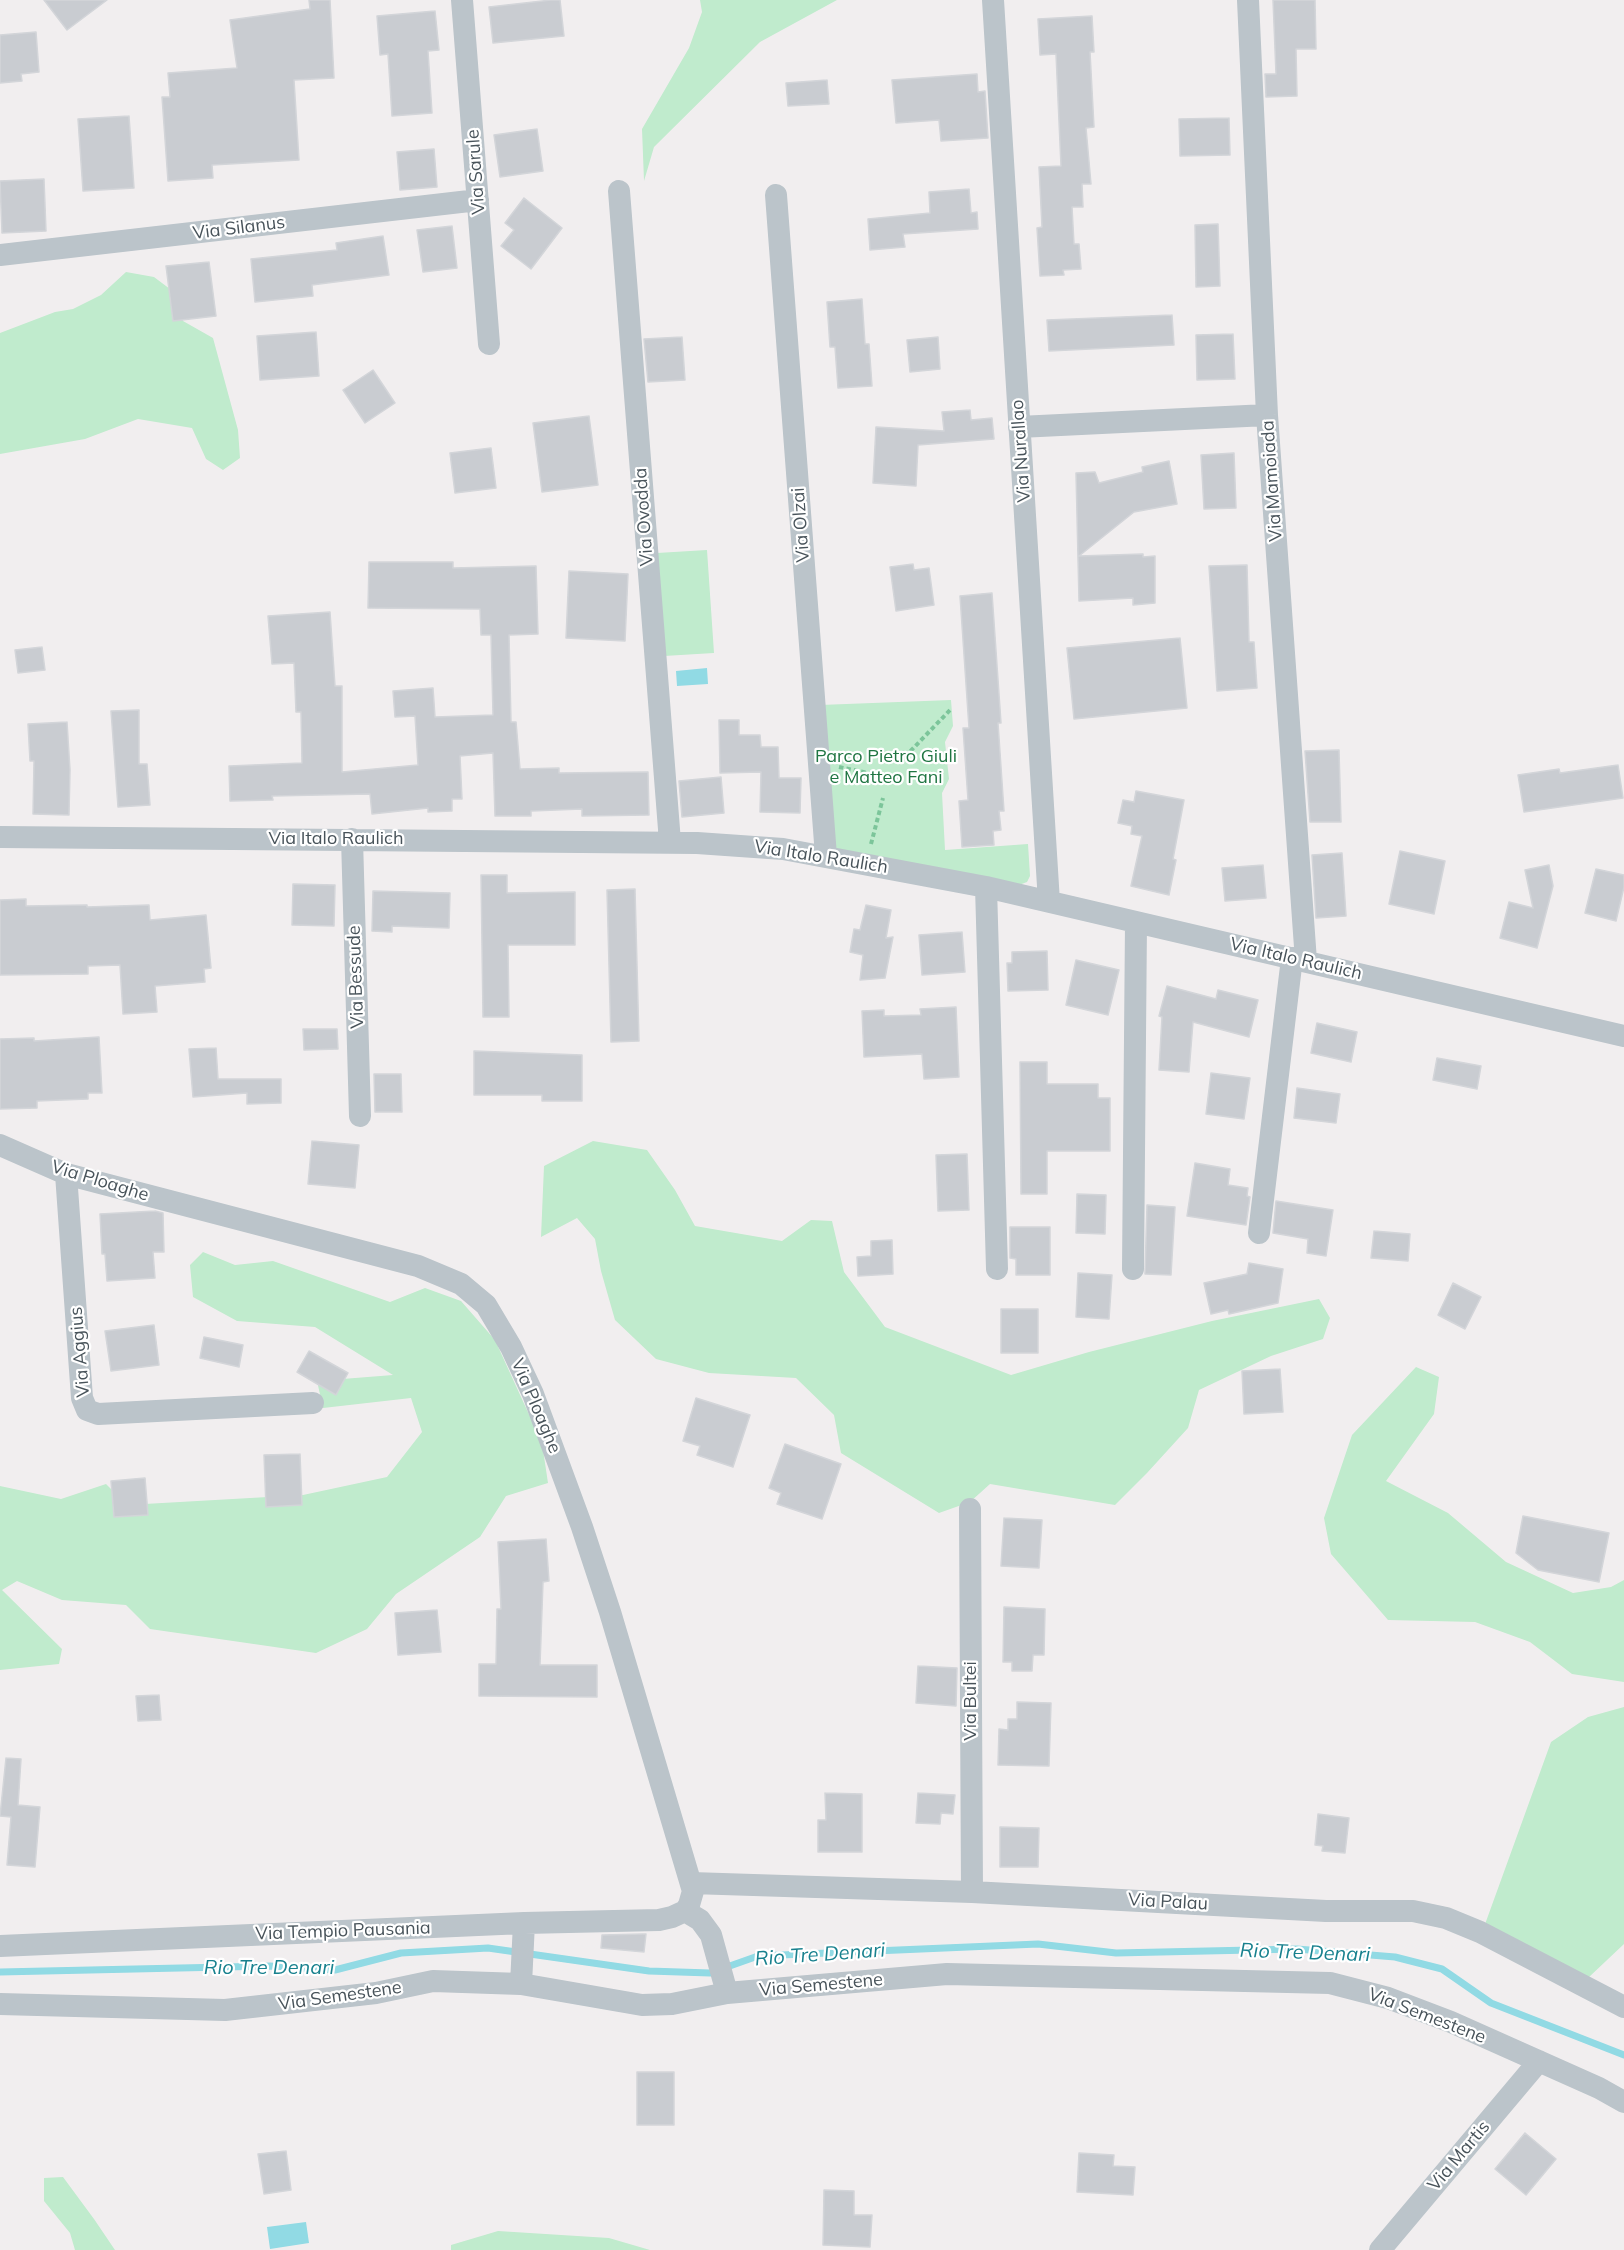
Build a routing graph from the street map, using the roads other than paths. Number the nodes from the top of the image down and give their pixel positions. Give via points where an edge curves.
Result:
1 (462, 0) edge
2 (993, 0) edge
3 (1248, 0) edge
4 (619, 191) dead end
5 (776, 195) dead end
6 (478, 200) junction
7 (0, 255) edge
8 (489, 344) dead end
9 (1268, 416) junction
10 (1020, 427) junction
11 (0, 837) edge
12 (352, 839) junction
13 (670, 842) junction
14 (826, 856) junction
15 (986, 887) junction
16 (1049, 902) junction
17 (1136, 922) junction
18 (1299, 960) junction
19 (1624, 1036) edge
20 (360, 1116) dead end
21 (0, 1145) edge
22 (66, 1174) junction
23 (1259, 1233) dead end
24 (997, 1269) dead end
25 (1133, 1269) dead end
26 (313, 1404) dead end
27 (970, 1509) dead end
28 (691, 1883) junction
29 (972, 1892) junction
30 (685, 1911) junction
31 (525, 1923) junction
32 (0, 1946) edge
33 (521, 1984) junction
34 (727, 1993) junction
35 (0, 2004) edge
36 (1624, 2007) edge
37 (1539, 2061) junction
38 (1624, 2102) edge
39 (1380, 2250) edge

1 - 6 street, Via Sarule
2 - 10 street, Via Nurallao
3 - 9 street, Via Mamoiada
4 - 13 street, Via Ovodda
5 - 14 street, Via Olzai
6 - 7 street, Via Silanus
6 - 8 street, Via Sarule
9 - 10 street
9 - 18 street, Via Mamoiada
10 - 16 street, Via Nurallao
11 - 12 street, Via Italo Raulich
12 - 13 street, Via Italo Raulich
12 - 20 street, Via Bessude
13 - 14 street, Via Italo Raulich via 755,846
14 - 15 street, Via Italo Raulich
15 - 16 street, Via Italo Raulich
15 - 24 street
16 - 17 street, Via Italo Raulich
17 - 18 street, Via Italo Raulich
17 - 25 street
18 - 19 street, Via Italo Raulich
18 - 23 street, Via Mamoiada
21 - 22 street, Via Ploaghe
22 - 26 street, Via Aggius via 82,1398 87,1410 98,1414
22 - 28 street, Via Ploaghe via 418,1266 462,1284 486,1305 532,1394 582,1527
27 - 29 street, Via Bultei
28 - 29 street, Via Palau
28 - 30 street, Via Ploaghe via 692,1897
29 - 36 street, Via Palau via 1427,1913 1488,1935
30 - 31 street, Via Tempio Pausania via 658,1920
30 - 34 street via 700,1920 711,1935
31 - 32 street, Via Tempio Pausania
31 - 33 street
33 - 34 street, Via Semestene via 642,2005 672,2004
33 - 35 street, Via Semestene via 433,1981 376,1993 225,2010
34 - 37 street, Via Semestene via 947,1974 1330,1983 1388,1998
37 - 38 street, Via Semestene
37 - 39 street, Via Martis

